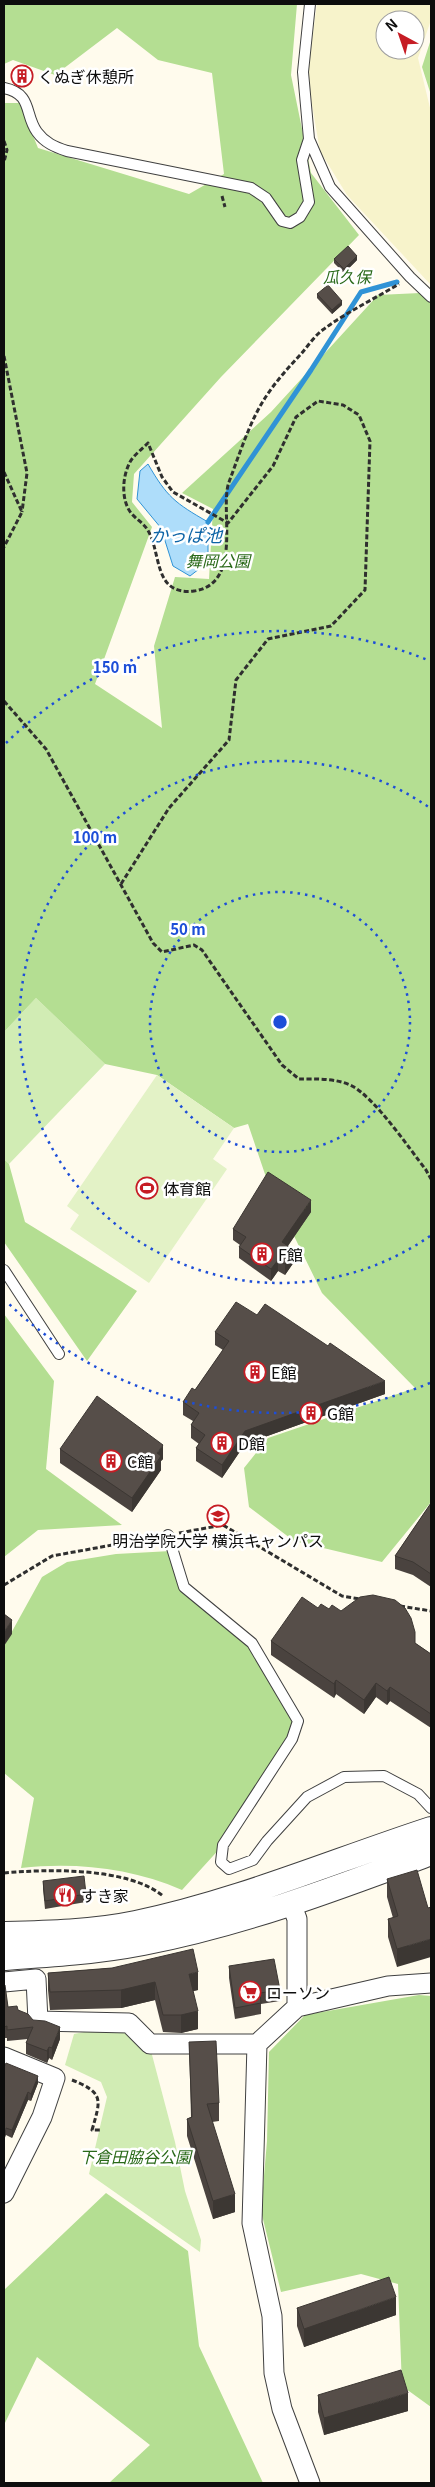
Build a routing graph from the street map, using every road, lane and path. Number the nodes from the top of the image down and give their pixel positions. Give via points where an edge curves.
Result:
1 (310, 4) edge
2 (4, 88) edge
3 (309, 139) junction
4 (4, 141) edge
5 (4, 162) edge
6 (410, 277) junction
7 (431, 297) edge
8 (4, 356) edge
9 (4, 472) edge
10 (22, 512) junction
11 (228, 523) junction
12 (4, 547) edge
13 (4, 701) edge
14 (121, 884) junction
15 (431, 1167) edge
16 (426, 1170) junction
17 (431, 1179) edge
18 (4, 1270) edge
19 (59, 1354) dead end
20 (168, 1535) junction
21 (4, 1585) edge
22 (368, 1600) edge
23 (395, 1605) edge
24 (431, 1611) edge
25 (431, 1808) edge
26 (431, 1829) edge
27 (431, 1853) edge
28 (4, 1873) edge
29 (291, 1903) junction
30 (182, 1912) junction
31 (4, 1934) edge
32 (4, 1958) edge
33 (4, 1982) edge
34 (431, 1983) edge
35 (297, 2007) junction
36 (257, 2044) junction
37 (4, 2057) edge
38 (55, 2078) junction
39 (100, 2130) dead end
40 (11, 2160) edge
41 (4, 2193) edge
42 (310, 2483) edge

1 - 3 lane via 303,72
2 - 3 lane via 20,94 37,132 50,146 66,152 251,188 266,198 282,222 290,223 300,217 309,202 302,160
3 - 6 lane via 330,187
4 - 5 path via 7,150
6 - 7 lane
6 - 11 path via 323,329 266,396 228,485
8 - 10 path via 27,472
9 - 10 path
10 - 12 path
11 - 11 path via 227,553 210,586 194,591 176,589 166,582 158,566 154,543 147,529 130,512 123,492 130,463 148,443 162,477 173,492
11 - 14 path via 273,466 296,417 318,401 343,405 358,416 370,441 365,590 331,626 268,639 236,680 229,740 170,808
13 - 14 path via 46,749
14 - 16 path via 153,943 162,952 194,945 202,950 282,1065 299,1079 320,1079 352,1086 369,1100
15 - 16 path
16 - 17 path
18 - 19 lane
20 - 21 path via 52,1556
20 - 22 path via 223,1525 342,1596
20 - 25 lane via 184,1587 252,1643 298,1721 292,1739 223,1845 222,1862 229,1869 253,1860 307,1796 344,1777 384,1776 418,1794
23 - 24 path
26 - 30 street
27 - 29 street
28 - 30 path via 84,1871 129,1880 152,1887
29 - 32 street via 143,1943 66,1954
29 - 35 street via 297,1919
30 - 31 street via 116,1926
33 - 36 street via 36,1979 38,2021 129,2023 150,2044
34 - 35 street via 388,1986
35 - 36 street
36 - 42 street via 252,2223 272,2316 274,2373 282,2410
37 - 38 street
38 - 39 path via 63,2076 91,2088 99,2105 92,2130
38 - 40 street via 42,2118
40 - 41 street

